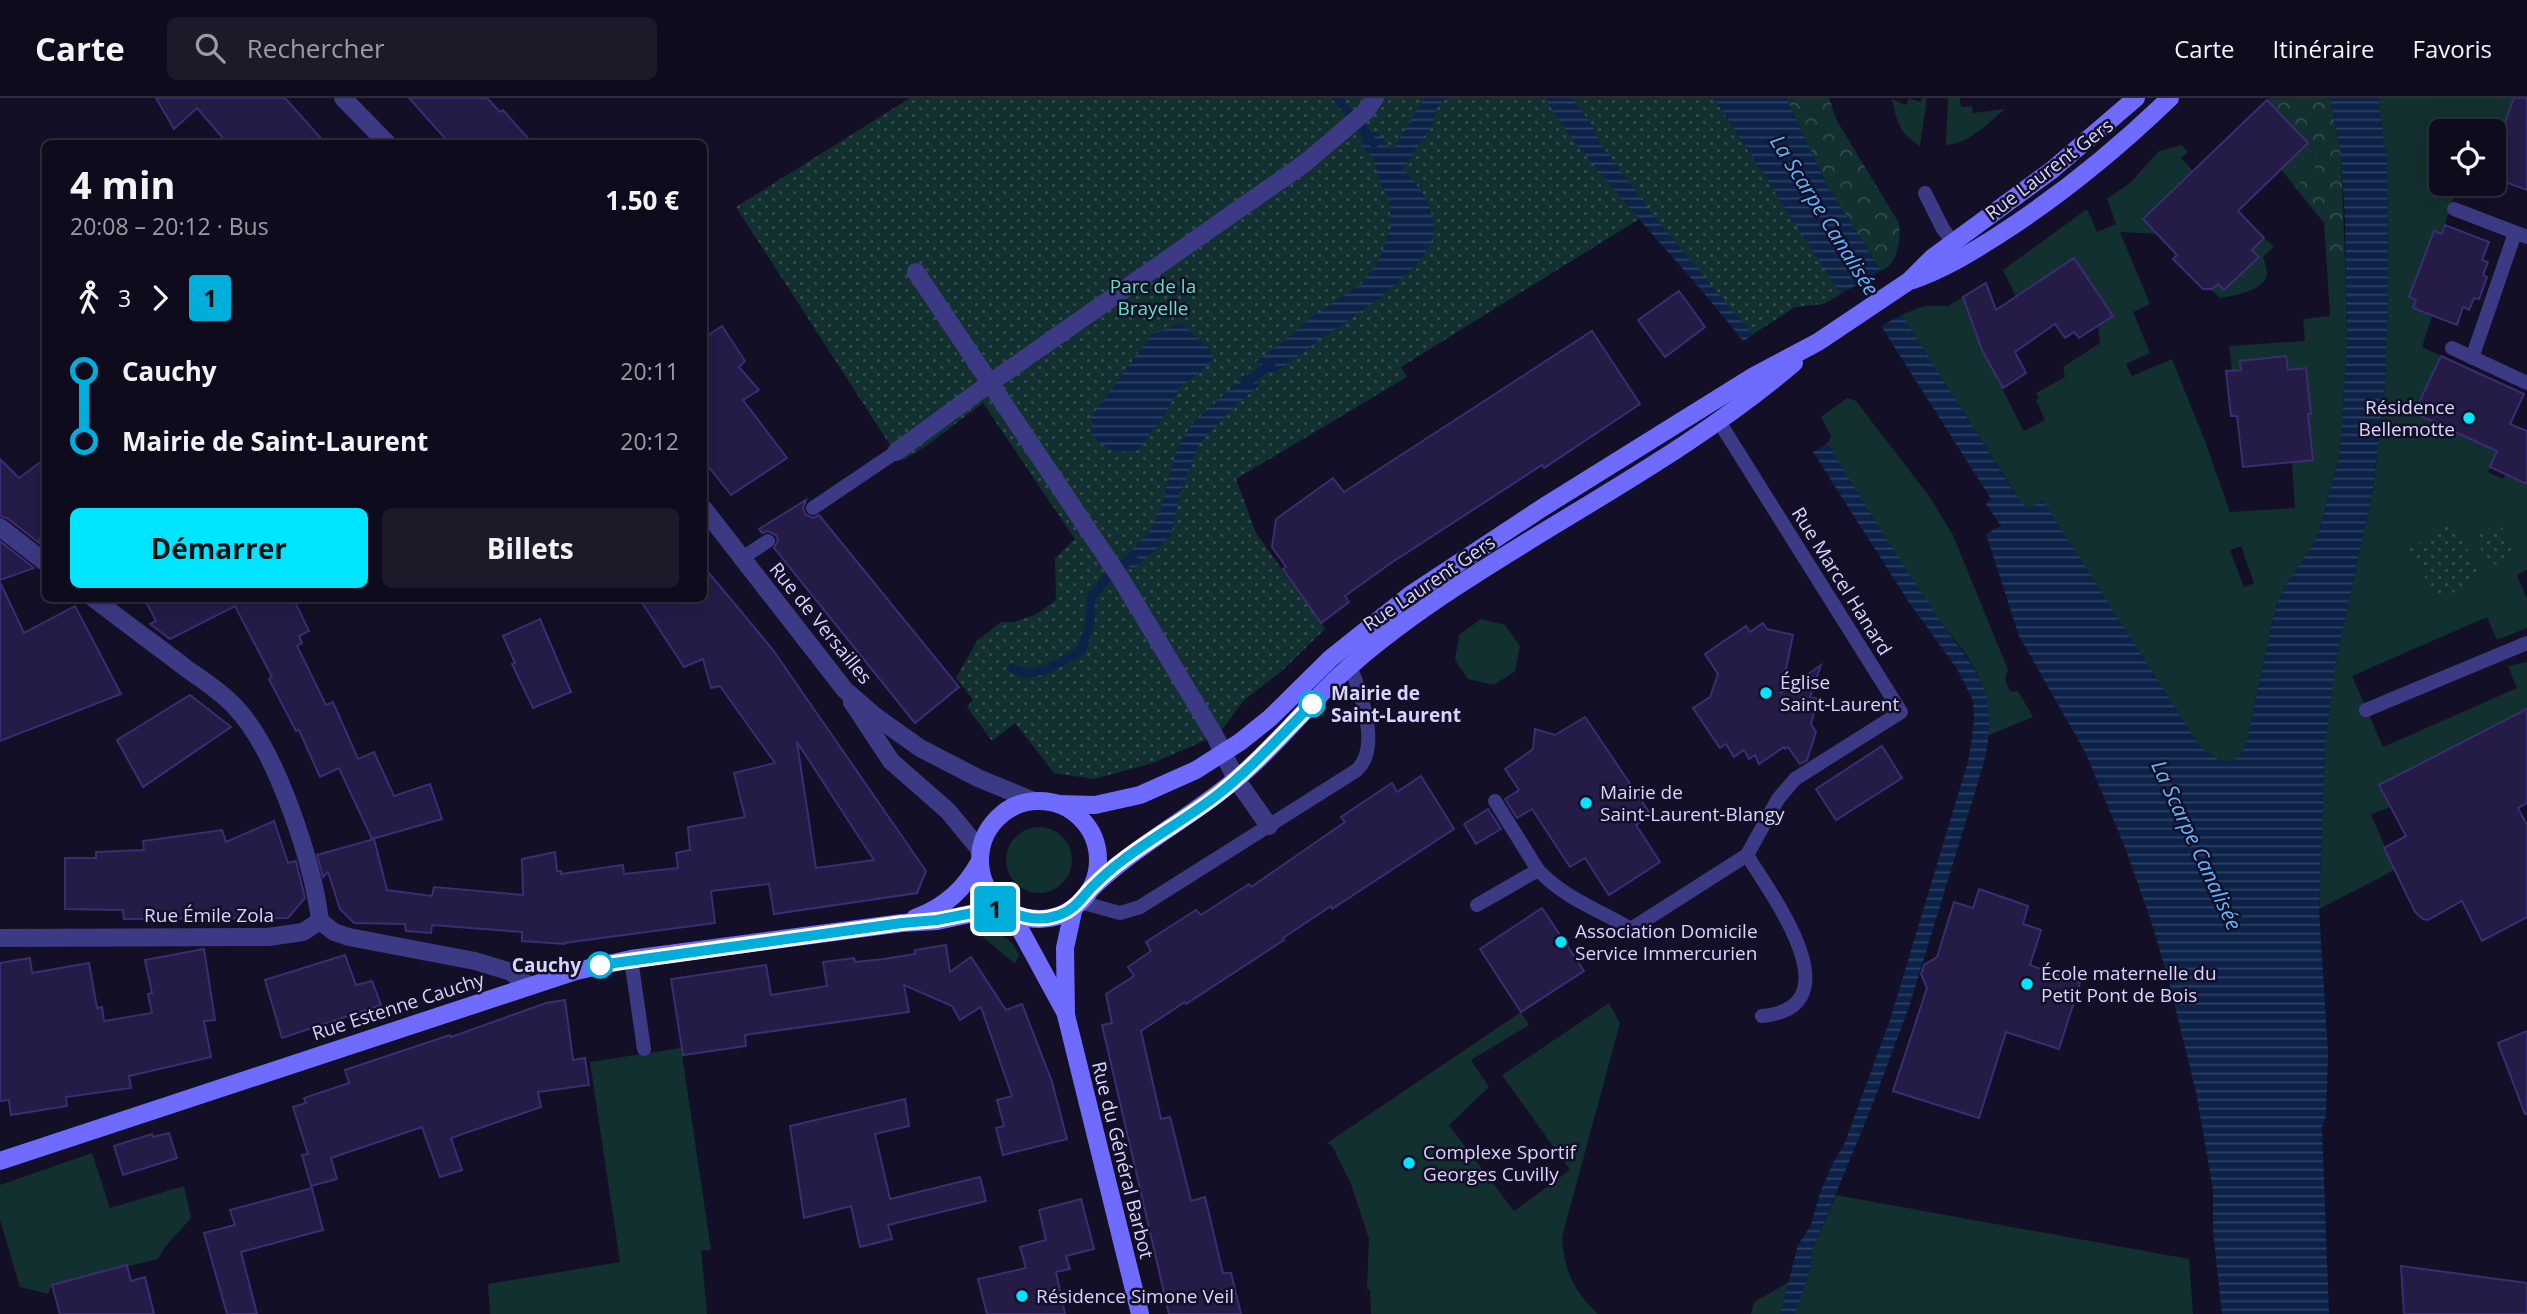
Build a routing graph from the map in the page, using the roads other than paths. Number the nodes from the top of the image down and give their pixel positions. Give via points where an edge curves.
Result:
1 (343, 98) edge
2 (2136, 98) edge
3 (2170, 98) edge
4 (1370, 105) edge
5 (384, 140) edge
6 (1925, 193) dead end
7 (2454, 209) dead end
8 (2521, 235) edge
9 (1953, 242) junction
10 (916, 272) dead end
11 (1909, 281) junction
12 (1822, 339) junction
13 (2452, 348) dead end
14 (2472, 358) junction
15 (990, 383) junction
16 (2527, 383) edge
17 (1718, 420) junction
18 (896, 452) joint
19 (813, 508) dead end
20 (707, 513) edge
21 (0, 527) edge
22 (768, 541) dead end
23 (742, 558) junction
24 (42, 560) edge
25 (98, 602) edge
26 (2527, 643) edge
27 (1350, 666) junction
28 (845, 690) junction
29 (2366, 710) dead end
30 (1222, 752) junction
31 (1236, 779) junction
32 (1034, 801) junction
33 (1495, 801) dead end
34 (1058, 804) junction
35 (1269, 826) junction
36 (1746, 855) junction
37 (981, 856) junction
38 (1538, 870) junction
39 (1081, 900) junction
40 (1477, 905) dead end
41 (1007, 909) junction
42 (320, 921) junction
43 (902, 923) junction
44 (0, 938) edge
45 (631, 960) junction
46 (528, 985) junction
47 (1066, 1015) junction
48 (1762, 1016) dead end
49 (644, 1049) dead end
50 (0, 1161) edge
51 (1140, 1314) edge

1 - 5 street
2 - 9 main road, Rue Laurent Gers via 2069,157
3 - 11 main road, Rue Laurent Gers via 2031,214 1939,271
4 - 15 street via 1304,163
6 - 9 lane
7 - 8 lane
8 - 14 lane
9 - 11 main road, Rue Laurent Gers
10 - 15 street
11 - 12 main road, Rue Laurent Gers
12 - 17 main road, Rue Laurent Gers
12 - 30 main road, Rue Laurent Gers via 1754,376 1435,578 1370,625 1270,718
13 - 14 lane
14 - 16 lane
15 - 18 street
15 - 30 street via 1121,579
17 - 27 main road, Rue Laurent Gers via 1435,601
17 - 36 lane, Rue Marcel Hanard via 1901,712 1795,779
18 - 19 lane
20 - 23 street, Rue de Versailles
21 - 24 street
22 - 23 lane
23 - 28 street, Rue de Versailles
25 - 42 street via 245,718 285,797 314,882
26 - 29 lane
27 - 31 main road, Rue Laurent Gers
27 - 35 lane via 1361,693 1367,756 1357,770
28 - 32 street, Rue de Versailles via 920,748
28 - 37 street via 891,761 947,811
30 - 31 street
30 - 34 main road, Rue Laurent Gers via 1196,770 1140,794 1095,805
31 - 35 street
31 - 39 main road, Rue Laurent Gers via 1124,859
32 - 34 main road
32 - 37 main road via 999,817 986,836
33 - 38 lane
34 - 39 main road via 1077,815 1094,840 1096,876
35 - 39 lane via 1140,907 1120,913
36 - 38 lane, Rue Marcel Hanard via 1631,929 1561,892
36 - 48 lane via 1795,933 1804,961 1801,995 1794,1005 1776,1015
37 - 41 main road via 988,890
37 - 43 main road, Rue Estenne Cauchy via 970,880 953,897
38 - 40 lane
39 - 41 main road via 1061,915 1046,919 1031,919
39 - 47 main road, Rue du Général Barbot via 1065,948
41 - 43 main road, Rue Estenne Cauchy
41 - 47 main road, Rue du Général Barbot
42 - 44 street, Rue Émile Zola via 303,932 268,937
42 - 46 street via 349,937 511,972
43 - 45 main road, Rue Estenne Cauchy
45 - 46 main road, Rue Estenne Cauchy
45 - 49 lane
46 - 50 main road, Rue Estenne Cauchy
47 - 51 main road, Rue du Général Barbot

